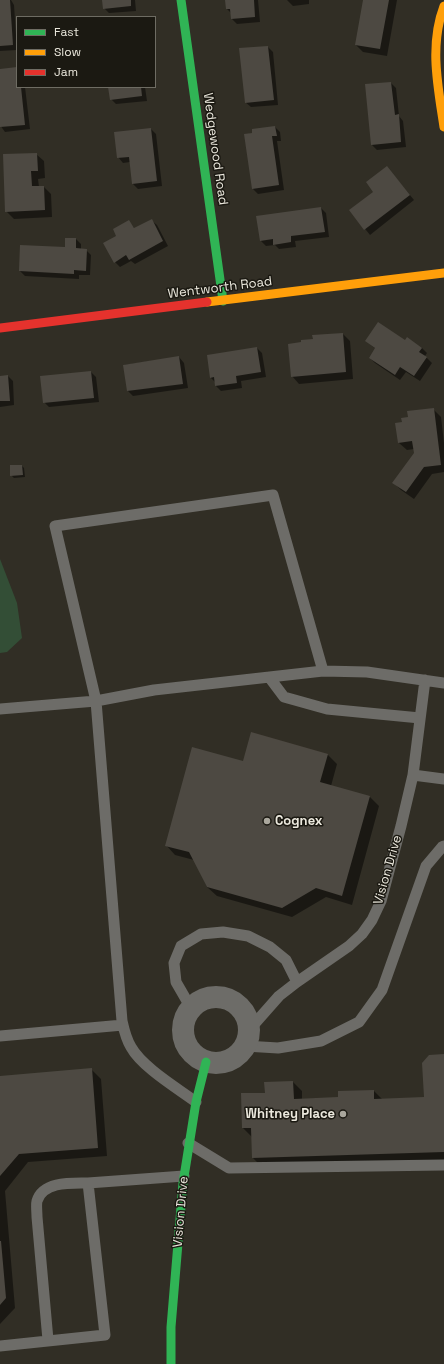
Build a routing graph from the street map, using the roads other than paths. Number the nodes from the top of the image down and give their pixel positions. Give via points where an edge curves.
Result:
1 (181, 0) edge
2 (444, 6) edge
3 (444, 127) edge
4 (444, 273) edge
5 (222, 301) junction
6 (0, 328) edge
7 (323, 671) junction
8 (269, 677) junction
9 (425, 680) junction
10 (444, 683) edge
11 (96, 701) junction
12 (0, 709) edge
13 (420, 718) junction
14 (413, 775) junction
15 (444, 779) edge
16 (444, 846) edge
17 (297, 982) junction
18 (191, 1008) junction
19 (123, 1025) junction
20 (0, 1036) edge
21 (247, 1038) junction
22 (206, 1062) junction
23 (196, 1102) junction
24 (188, 1143) junction
25 (444, 1165) edge
26 (184, 1176) junction
27 (88, 1183) junction
28 (48, 1340) junction
29 (0, 1346) edge
30 (171, 1364) edge

1 - 5 street, Wedgewood Road
2 - 3 street via 436,46
4 - 5 street, Wentworth Road
5 - 6 street, Wentworth Road
7 - 8 lane
7 - 9 lane via 367,672
7 - 11 lane via 273,495 56,526
8 - 11 lane via 154,690
8 - 13 lane via 284,697 326,709
9 - 10 lane
9 - 13 lane, Vision Drive
11 - 12 lane
11 - 19 lane
13 - 14 lane, Vision Drive
14 - 15 lane
14 - 17 lane, Vision Drive via 381,901 372,920 349,946
16 - 21 lane via 426,866 382,990 359,1022 321,1042 278,1048
17 - 18 lane via 286,960 270,947 248,936 223,932 201,934 181,946 174,963 176,982
17 - 21 lane, Vision Drive via 279,996
18 - 21 street via 200,1001 211,998 233,1002 247,1018
18 - 22 street via 185,1017 184,1039 188,1049
19 - 20 lane
19 - 23 lane via 132,1049 144,1062 155,1073
21 - 22 street, Vision Drive via 236,1057 217,1064
22 - 23 street, Vision Drive
23 - 24 street, Vision Drive
24 - 25 lane via 229,1168
24 - 26 street, Vision Drive
26 - 27 lane
26 - 30 street, Vision Drive via 171,1327
27 - 28 lane via 60,1184 44,1191 37,1201
27 - 28 lane via 105,1335
28 - 29 lane

